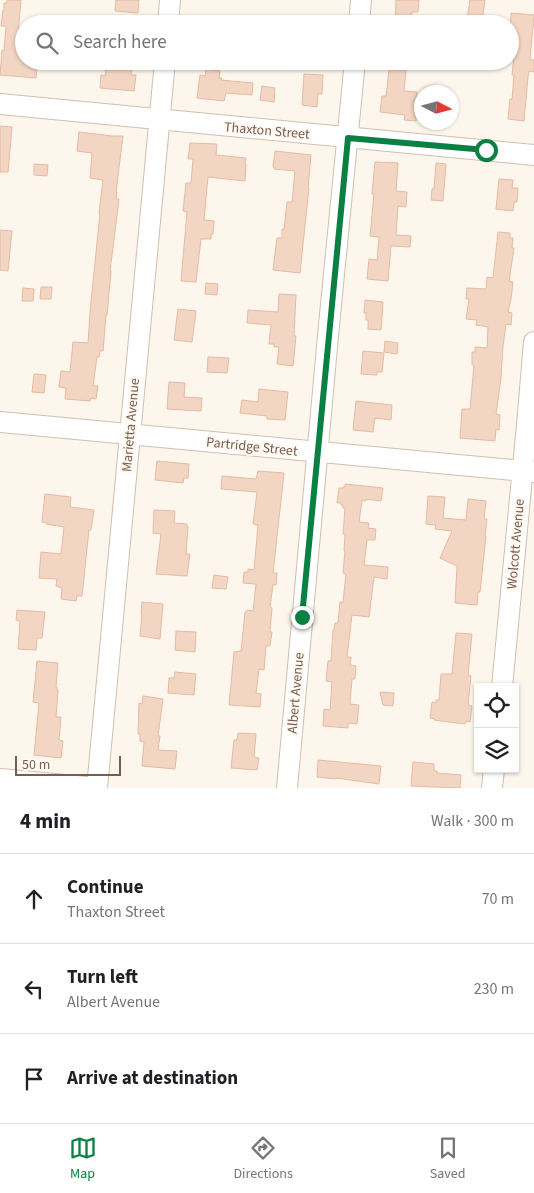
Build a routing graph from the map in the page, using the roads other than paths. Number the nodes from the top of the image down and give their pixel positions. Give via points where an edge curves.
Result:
1 (170, 0) edge
2 (361, 0) edge
3 (169, 15) edge
4 (359, 15) edge
5 (164, 70) edge
6 (354, 70) edge
7 (0, 104) edge
8 (159, 120) junction
9 (348, 138) junction
10 (534, 156) edge
11 (534, 342) edge
12 (0, 422) edge
13 (129, 434) junction
14 (318, 452) junction
15 (528, 472) edge
16 (502, 683) edge
17 (494, 773) edge
18 (0, 779) edge
19 (97, 788) edge
20 (287, 788) edge
21 (492, 788) edge

1 - 3 street
2 - 4 street
5 - 8 street, Marietta Avenue
6 - 9 street, Albert Avenue
7 - 8 street, Thaxton Street
8 - 9 street, Thaxton Street
8 - 13 street, Marietta Avenue
9 - 10 street, Thaxton Street
9 - 14 street, Albert Avenue
11 - 15 street, Wolcott Avenue
12 - 13 street, Partridge Street
13 - 14 street, Partridge Street
13 - 19 street, Marietta Avenue
14 - 15 street, Partridge Street
14 - 20 street, Albert Avenue
15 - 16 street, Wolcott Avenue
17 - 21 street
18 - 19 street

